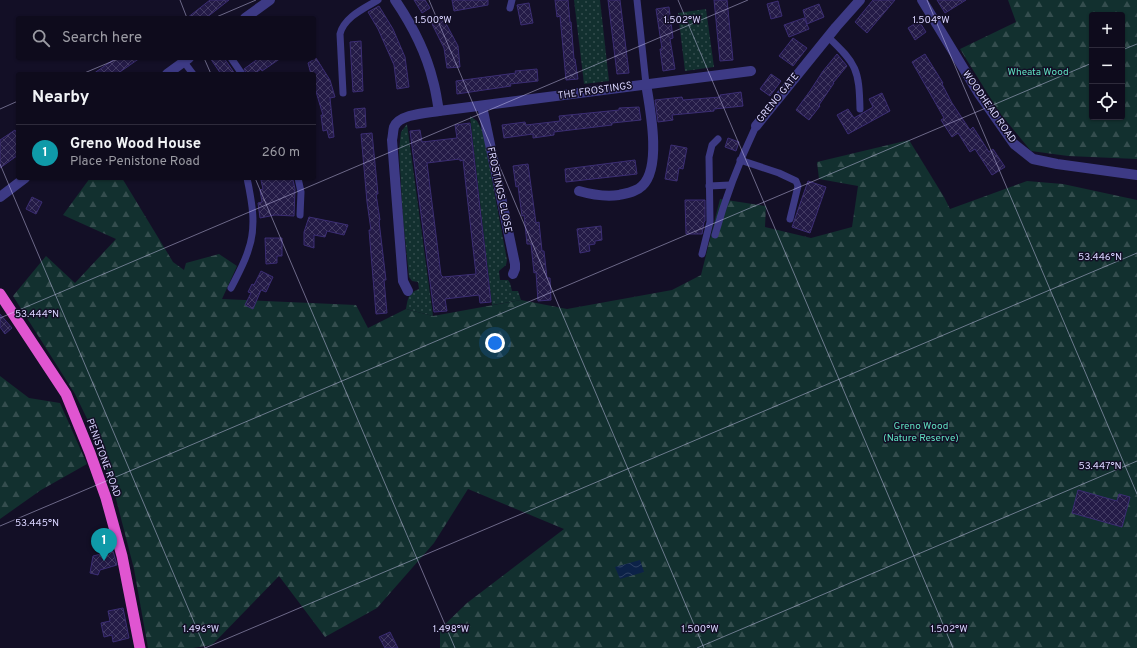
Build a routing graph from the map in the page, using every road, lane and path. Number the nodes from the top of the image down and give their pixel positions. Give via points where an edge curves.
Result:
1 (270, 0) edge
2 (378, 0) edge
3 (395, 0) edge
4 (512, 0) edge
5 (637, 0) edge
6 (860, 0) edge
7 (922, 0) edge
8 (510, 8) dead end
9 (248, 16) edge
10 (828, 37) junction
11 (186, 60) edge
12 (232, 60) edge
13 (751, 71) dead end
14 (170, 72) edge
15 (192, 72) edge
16 (241, 72) edge
17 (646, 84) junction
18 (343, 93) dead end
19 (482, 106) junction
20 (860, 110) dead end
21 (439, 111) junction
22 (756, 126) joint
23 (718, 139) dead end
24 (740, 160) junction
25 (1137, 175) edge
26 (22, 180) edge
27 (247, 180) edge
28 (298, 180) edge
29 (730, 185) junction
30 (709, 186) junction
31 (579, 191) dead end
32 (0, 197) edge
33 (300, 215) dead end
34 (790, 219) dead end
35 (715, 234) dead end
36 (702, 254) dead end
37 (513, 274) dead end
38 (231, 288) dead end
39 (408, 291) dead end
40 (0, 294) edge
41 (140, 648) edge

1 - 9 street
2 - 18 lane via 352,16 341,28
3 - 21 street via 426,58 434,81
4 - 8 lane
5 - 17 lane
6 - 10 street, GRENO GATE
7 - 25 street, WOODHEAD ROAD via 979,94 1014,144 1034,159
10 - 20 lane via 846,54 852,64 859,82
10 - 22 street, GRENO GATE
11 - 14 street
11 - 15 lane
12 - 16 lane
13 - 17 street, THE FROSTINGS
17 - 19 street, THE FROSTINGS
17 - 31 street via 654,140 651,168 645,182 624,194 606,196
19 - 21 street, THE FROSTINGS
19 - 37 street, FROSTINGS CLOSE via 515,264
21 - 39 street, THE FROSTINGS via 409,116 396,123 394,127 392,140 403,282
22 - 24 lane, GRENO GATE
23 - 30 lane via 712,145 709,157
24 - 29 lane, GRENO GATE
24 - 34 lane via 796,181 798,186
26 - 32 street
27 - 38 lane via 253,209 252,238
28 - 33 lane via 301,192
29 - 30 lane
29 - 35 lane, GRENO GATE
30 - 36 lane via 710,222
40 - 41 highway, PENISTONE ROAD via 66,394 90,453 122,556

